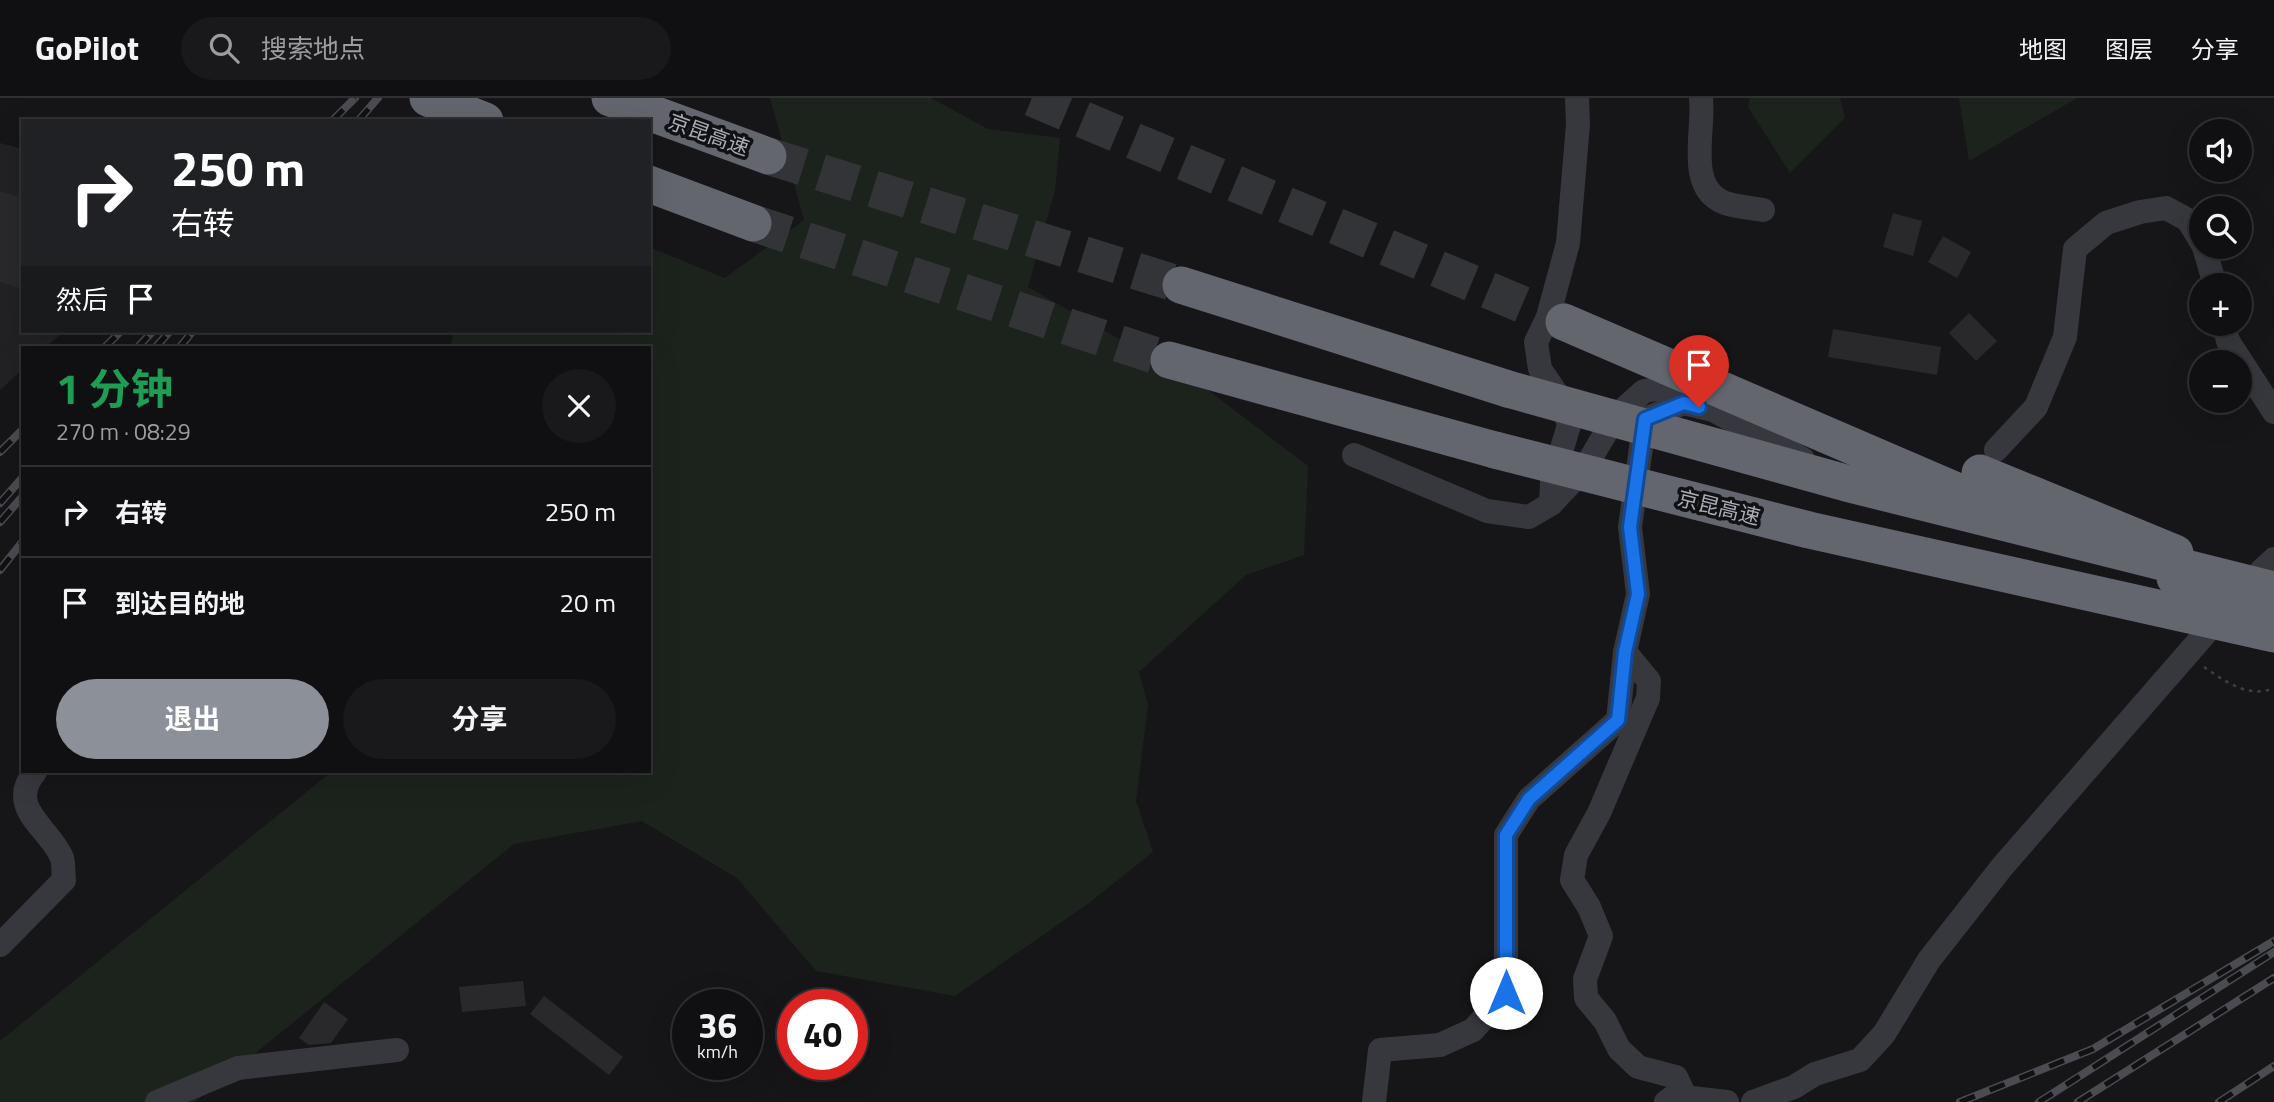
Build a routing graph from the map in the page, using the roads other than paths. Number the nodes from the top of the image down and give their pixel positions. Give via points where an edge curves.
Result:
1 (428, 98) edge
2 (610, 98) edge
3 (1577, 98) edge
4 (1701, 98) edge
5 (480, 119) edge
6 (768, 156) tunnel mouth
7 (651, 185) edge
8 (1763, 210) dead end
9 (2189, 222) edge
10 (753, 223) tunnel mouth
11 (1181, 285) tunnel mouth
12 (2227, 336) edge
13 (1169, 360) tunnel mouth
14 (1684, 403) junction
15 (2274, 412) edge
16 (1996, 450) dead end
17 (1354, 455) dead end
18 (1955, 503) dead end
19 (1551, 504) junction
20 (2271, 578) edge
21 (2227, 609) dead end
22 (2274, 625) edge
23 (2274, 634) edge
24 (1625, 652) junction
25 (34, 773) edge
26 (0, 946) edge
27 (397, 1050) dead end
28 (1676, 1099) edge
29 (157, 1102) edge
30 (1374, 1102) edge
31 (1727, 1102) edge
32 (1753, 1102) edge

1 - 5 highway
2 - 6 highway, 京昆高速
3 - 19 street via 1567,243 1548,317 1536,342 1540,369 1561,400 1569,425 1552,482
4 - 8 street via 1699,166 1710,194 1725,203
7 - 10 highway
9 - 16 street via 2166,208 2140,212 2106,222 2075,249 2065,337 2036,407
11 - 20 highway, bridge via 1508,389 1846,483
12 - 15 street
13 - 23 highway, 京昆高速, bridge via 1809,530
14 - 18 street via 1713,410 1801,458 1904,503 1946,512
14 - 19 street via 1671,387 1644,391 1615,417 1585,468
14 - 24 street via 1645,419 1630,527 1638,594
17 - 19 street via 1487,511 1529,517
20 - 22 highway via 2043,501 1569,311 2020,518 2241,603
21 - 32 street via 2002,867 1929,960 1884,1034 1860,1060
24 - 28 street via 1649,681 1648,698 1576,855 1572,880 1601,936 1586,979 1586,998 1619,1049 1638,1067 1676,1077
24 - 30 street via 1618,720 1529,799 1506,835 1506,993 1473,1030 1440,1045 1380,1050
25 - 26 street via 25,801 62,858 64,880
27 - 29 street via 238,1068
28 - 31 street

